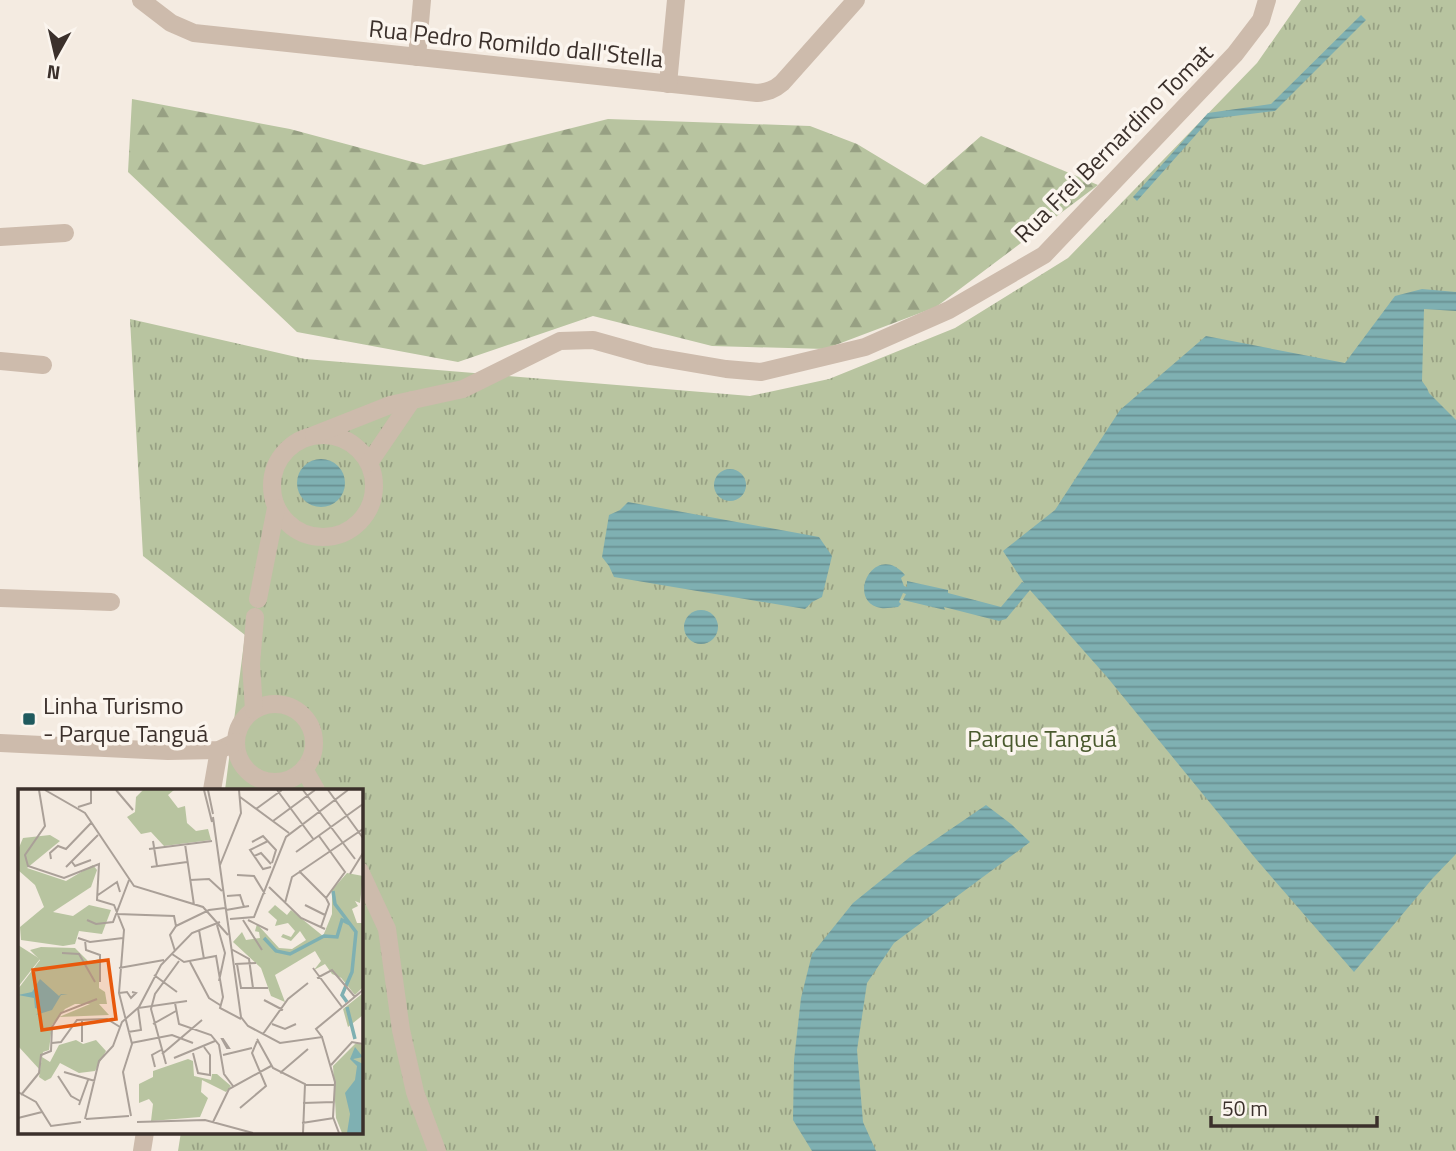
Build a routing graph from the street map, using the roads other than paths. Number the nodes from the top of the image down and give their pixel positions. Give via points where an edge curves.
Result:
1 (141, 0) edge
2 (422, 0) edge
3 (676, 0) edge
4 (856, 0) edge
5 (1268, 0) edge
6 (160, 8) edge
7 (417, 57) junction
8 (668, 84) junction
9 (65, 233) dead end
10 (0, 237) edge
11 (0, 361) edge
12 (43, 365) dead end
13 (412, 401) junction
14 (314, 435) junction
15 (369, 463) junction
16 (276, 508) junction
17 (0, 598) edge
18 (111, 602) dead end
19 (254, 710) junction
20 (236, 742) junction
21 (0, 743) edge
22 (219, 750) junction
23 (304, 769) junction
24 (212, 789) edge
25 (315, 789) edge
26 (362, 876) edge
27 (437, 1151) edge

1 - 6 street, Rua Pedro Romildo dall'Stella
2 - 7 street
3 - 8 street
4 - 8 street, Rua Pedro Romildo dall'Stella via 776,88 757,93
5 - 13 street, Rua Frei Bernardino Tomat via 1261,20 1235,54 1044,255 949,310 865,347 761,372 650,356 593,340 560,341 463,390
6 - 7 street, Rua Pedro Romildo dall'Stella via 183,30 194,33
7 - 8 street, Rua Pedro Romildo dall'Stella
9 - 10 street
11 - 12 street
13 - 14 street, Rua Frei Bernardino Tomat
13 - 15 street
14 - 15 street via 347,440
14 - 16 street via 296,442 282,455 274,471
15 - 16 street via 374,496 368,513 339,535 321,538 302,533
16 - 19 street via 256,608 250,664
17 - 18 street
19 - 20 street
19 - 23 street via 288,706 306,719 314,750
20 - 22 street
20 - 23 street via 243,765 261,779 281,782
21 - 22 street
22 - 24 street
23 - 25 street
26 - 27 street via 387,929 412,1080

